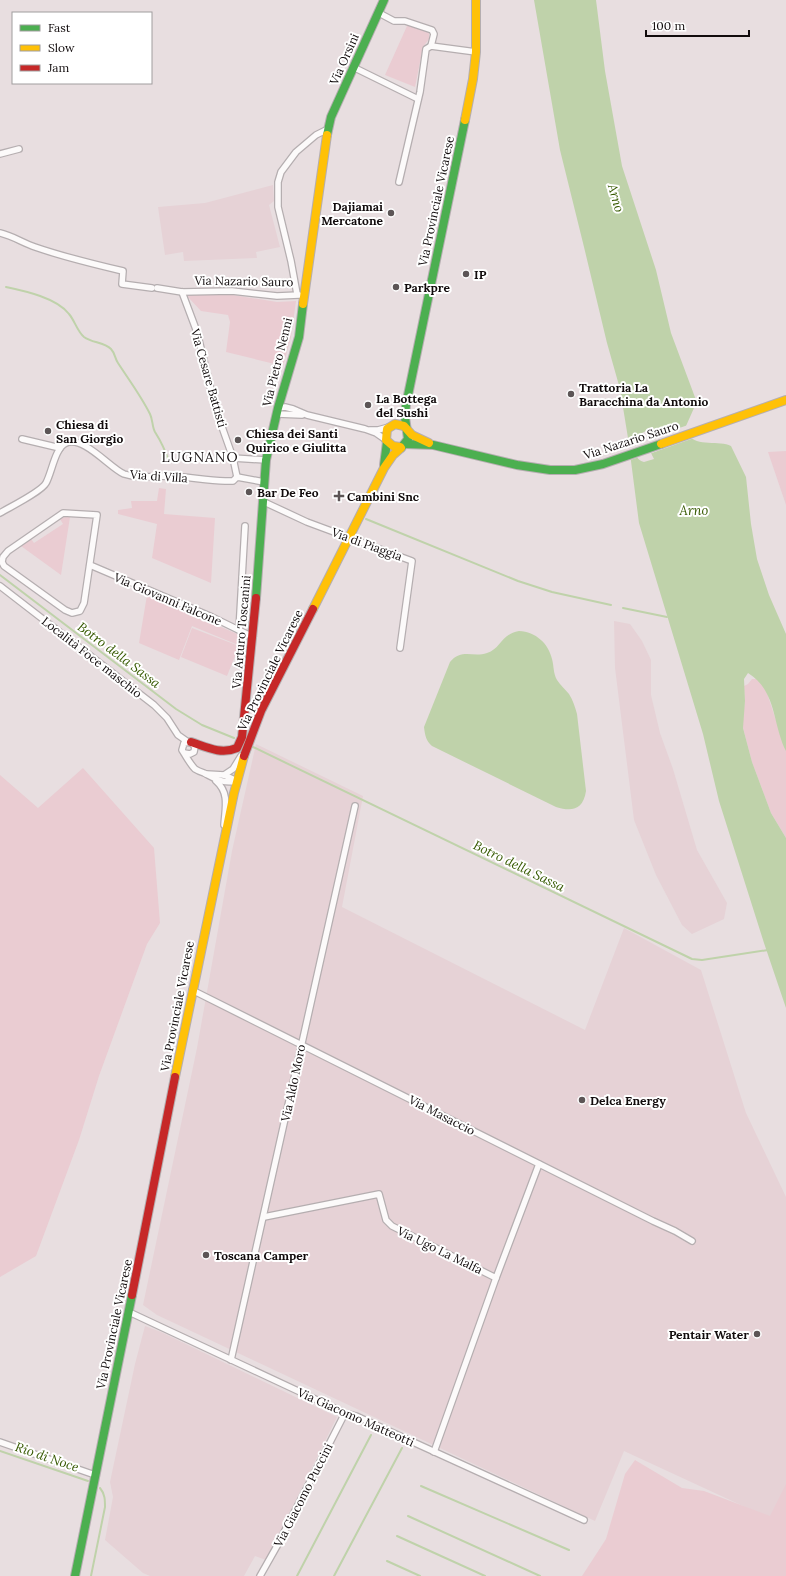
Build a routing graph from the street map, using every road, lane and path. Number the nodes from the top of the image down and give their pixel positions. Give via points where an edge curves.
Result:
1 (384, 0) edge
2 (476, 0) edge
3 (380, 14) junction
4 (431, 46) junction
5 (476, 52) junction
6 (353, 67) junction
7 (418, 99) junction
8 (328, 129) junction
9 (19, 149) dead end
10 (0, 154) edge
11 (399, 182) dead end
12 (0, 233) edge
13 (182, 292) junction
14 (301, 295) junction
15 (282, 395) junction
16 (786, 400) edge
17 (406, 405) junction
18 (293, 409) junction
19 (277, 411) junction
20 (307, 415) junction
21 (392, 425) junction
22 (366, 429) junction
23 (408, 431) junction
24 (22, 438) dead end
25 (386, 441) junction
26 (433, 445) junction
27 (403, 446) junction
28 (60, 448) junction
29 (233, 458) junction
30 (266, 460) junction
31 (384, 468) junction
32 (237, 477) junction
33 (264, 482) junction
34 (262, 501) junction
35 (0, 513) edge
36 (246, 526) dead end
37 (349, 538) junction
38 (90, 565) junction
39 (0, 586) edge
40 (238, 630) junction
41 (253, 637) junction
42 (400, 648) dead end
43 (178, 734) junction
44 (251, 736) junction
45 (190, 742) junction
46 (203, 747) junction
47 (183, 750) junction
48 (193, 752) junction
49 (192, 764) junction
50 (203, 773) junction
51 (224, 775) junction
52 (215, 779) junction
53 (237, 781) junction
54 (355, 806) dead end
55 (224, 837) junction
56 (192, 990) junction
57 (301, 1045) junction
58 (540, 1164) junction
59 (264, 1217) junction
60 (692, 1241) dead end
61 (496, 1278) junction
62 (129, 1312) junction
63 (231, 1360) junction
64 (345, 1413) junction
65 (0, 1442) edge
66 (434, 1452) junction
67 (95, 1475) junction
68 (584, 1520) dead end
69 (75, 1576) edge
70 (260, 1576) edge

1 - 3 main road, Via Orsini
2 - 5 main road, Via Provinciale Vicarese
3 - 4 street via 394,21 405,21 434,32
3 - 6 main road, Via Orsini
4 - 5 street
4 - 7 street via 425,53
5 - 17 main road, Via Provinciale Vicarese via 472,86
6 - 7 street
6 - 8 main road, Via Orsini
7 - 11 street
8 - 14 main road, Via Pietro Nenni
8 - 14 street via 316,135 296,152 281,172 278,182 278,207
9 - 10 street
12 - 13 street via 33,246 123,271 122,284
13 - 14 street, Via Nazario Sauro via 232,291 277,296
13 - 29 street, Via Cesare Battisti via 197,332 216,410
14 - 15 main road, Via Pietro Nenni via 298,337
15 - 18 street via 285,403
15 - 19 main road, Via Pietro Nenni
16 - 26 main road, Via Nazario Sauro via 603,464 575,470 546,470 517,465
17 - 21 main road, Via Provinciale Vicarese
17 - 23 main road, Via Provinciale Vicarese
18 - 19 street via 285,407
18 - 20 street
19 - 20 street
19 - 30 main road, Via Pietro Nenni
20 - 22 street
21 - 22 street via 378,430
21 - 23 main road via 404,426
21 - 25 main road via 385,433
22 - 25 street
23 - 26 main road, Via Nazario Sauro
23 - 27 main road via 408,439
24 - 28 street
25 - 27 main road via 392,447
25 - 31 main road, Via Provinciale Vicarese
26 - 27 main road, Via Nazario Sauro
27 - 31 main road, Via Provinciale Vicarese
28 - 32 street, Via di Villa via 72,442 85,446 118,471 134,476 224,481 232,481
28 - 35 street via 44,486
29 - 30 street
29 - 32 street, Via Cesare Battisti
30 - 33 main road, Via Pietro Nenni
31 - 37 main road, Via Provinciale Vicarese
32 - 33 street, Via di Villa
33 - 34 main road, Via Arturo Toscanini
34 - 37 street, Via di Piaggia
34 - 41 main road, Via Arturo Toscanini
36 - 40 street
37 - 42 street, Via di Piaggia via 412,561
37 - 44 main road, Via Provinciale Vicarese via 261,711
38 - 38 street via 83,608 79,613 72,613 4,566 2,560 16,544 63,513 97,515
38 - 40 street, Via Giovanni Falcone
39 - 43 street, Località Foce maschio via 154,705
40 - 41 street, Via Giovanni Falcone
41 - 46 main road, Via Arturo Toscanini via 243,730 239,745 235,750 225,752
43 - 45 street, Località Foce maschio
43 - 47 street, Località Foce maschio
44 - 51 street via 236,766
44 - 53 main road, Via Provinciale Vicarese
45 - 46 main road
45 - 47 street via 184,743
45 - 48 street via 195,746
46 - 48 street
47 - 48 street via 188,754
47 - 49 street, Località Foce maschio
48 - 49 street
49 - 50 street, Località Foce maschio
50 - 51 street
50 - 52 street, Località Foce maschio
51 - 53 street
52 - 53 street via 226,783
52 - 55 street via 225,795
53 - 55 main road, Via Provinciale Vicarese
54 - 57 street, Via Aldo Moro
55 - 56 main road, Via Provinciale Vicarese
56 - 57 street, Via Masaccio
56 - 62 main road, Via Provinciale Vicarese
57 - 58 street, Via Masaccio
57 - 59 street, Via Aldo Moro
58 - 60 street, Via Masaccio
58 - 61 street, Via Ugo La Malfa
59 - 61 street, Via Ugo La Malfa via 379,1194 386,1220 392,1226
59 - 63 street, Via Aldo Moro
61 - 66 street, Via Ugo La Malfa
62 - 63 street, Via Giacomo Matteotti
62 - 67 main road, Via Provinciale Vicarese
63 - 64 street, Via Giacomo Matteotti
64 - 66 street, Via Giacomo Matteotti
64 - 70 street, Via Giacomo Puccini
65 - 67 street
66 - 68 street, Via Giacomo Matteotti
67 - 69 main road, Via Provinciale Vicarese

